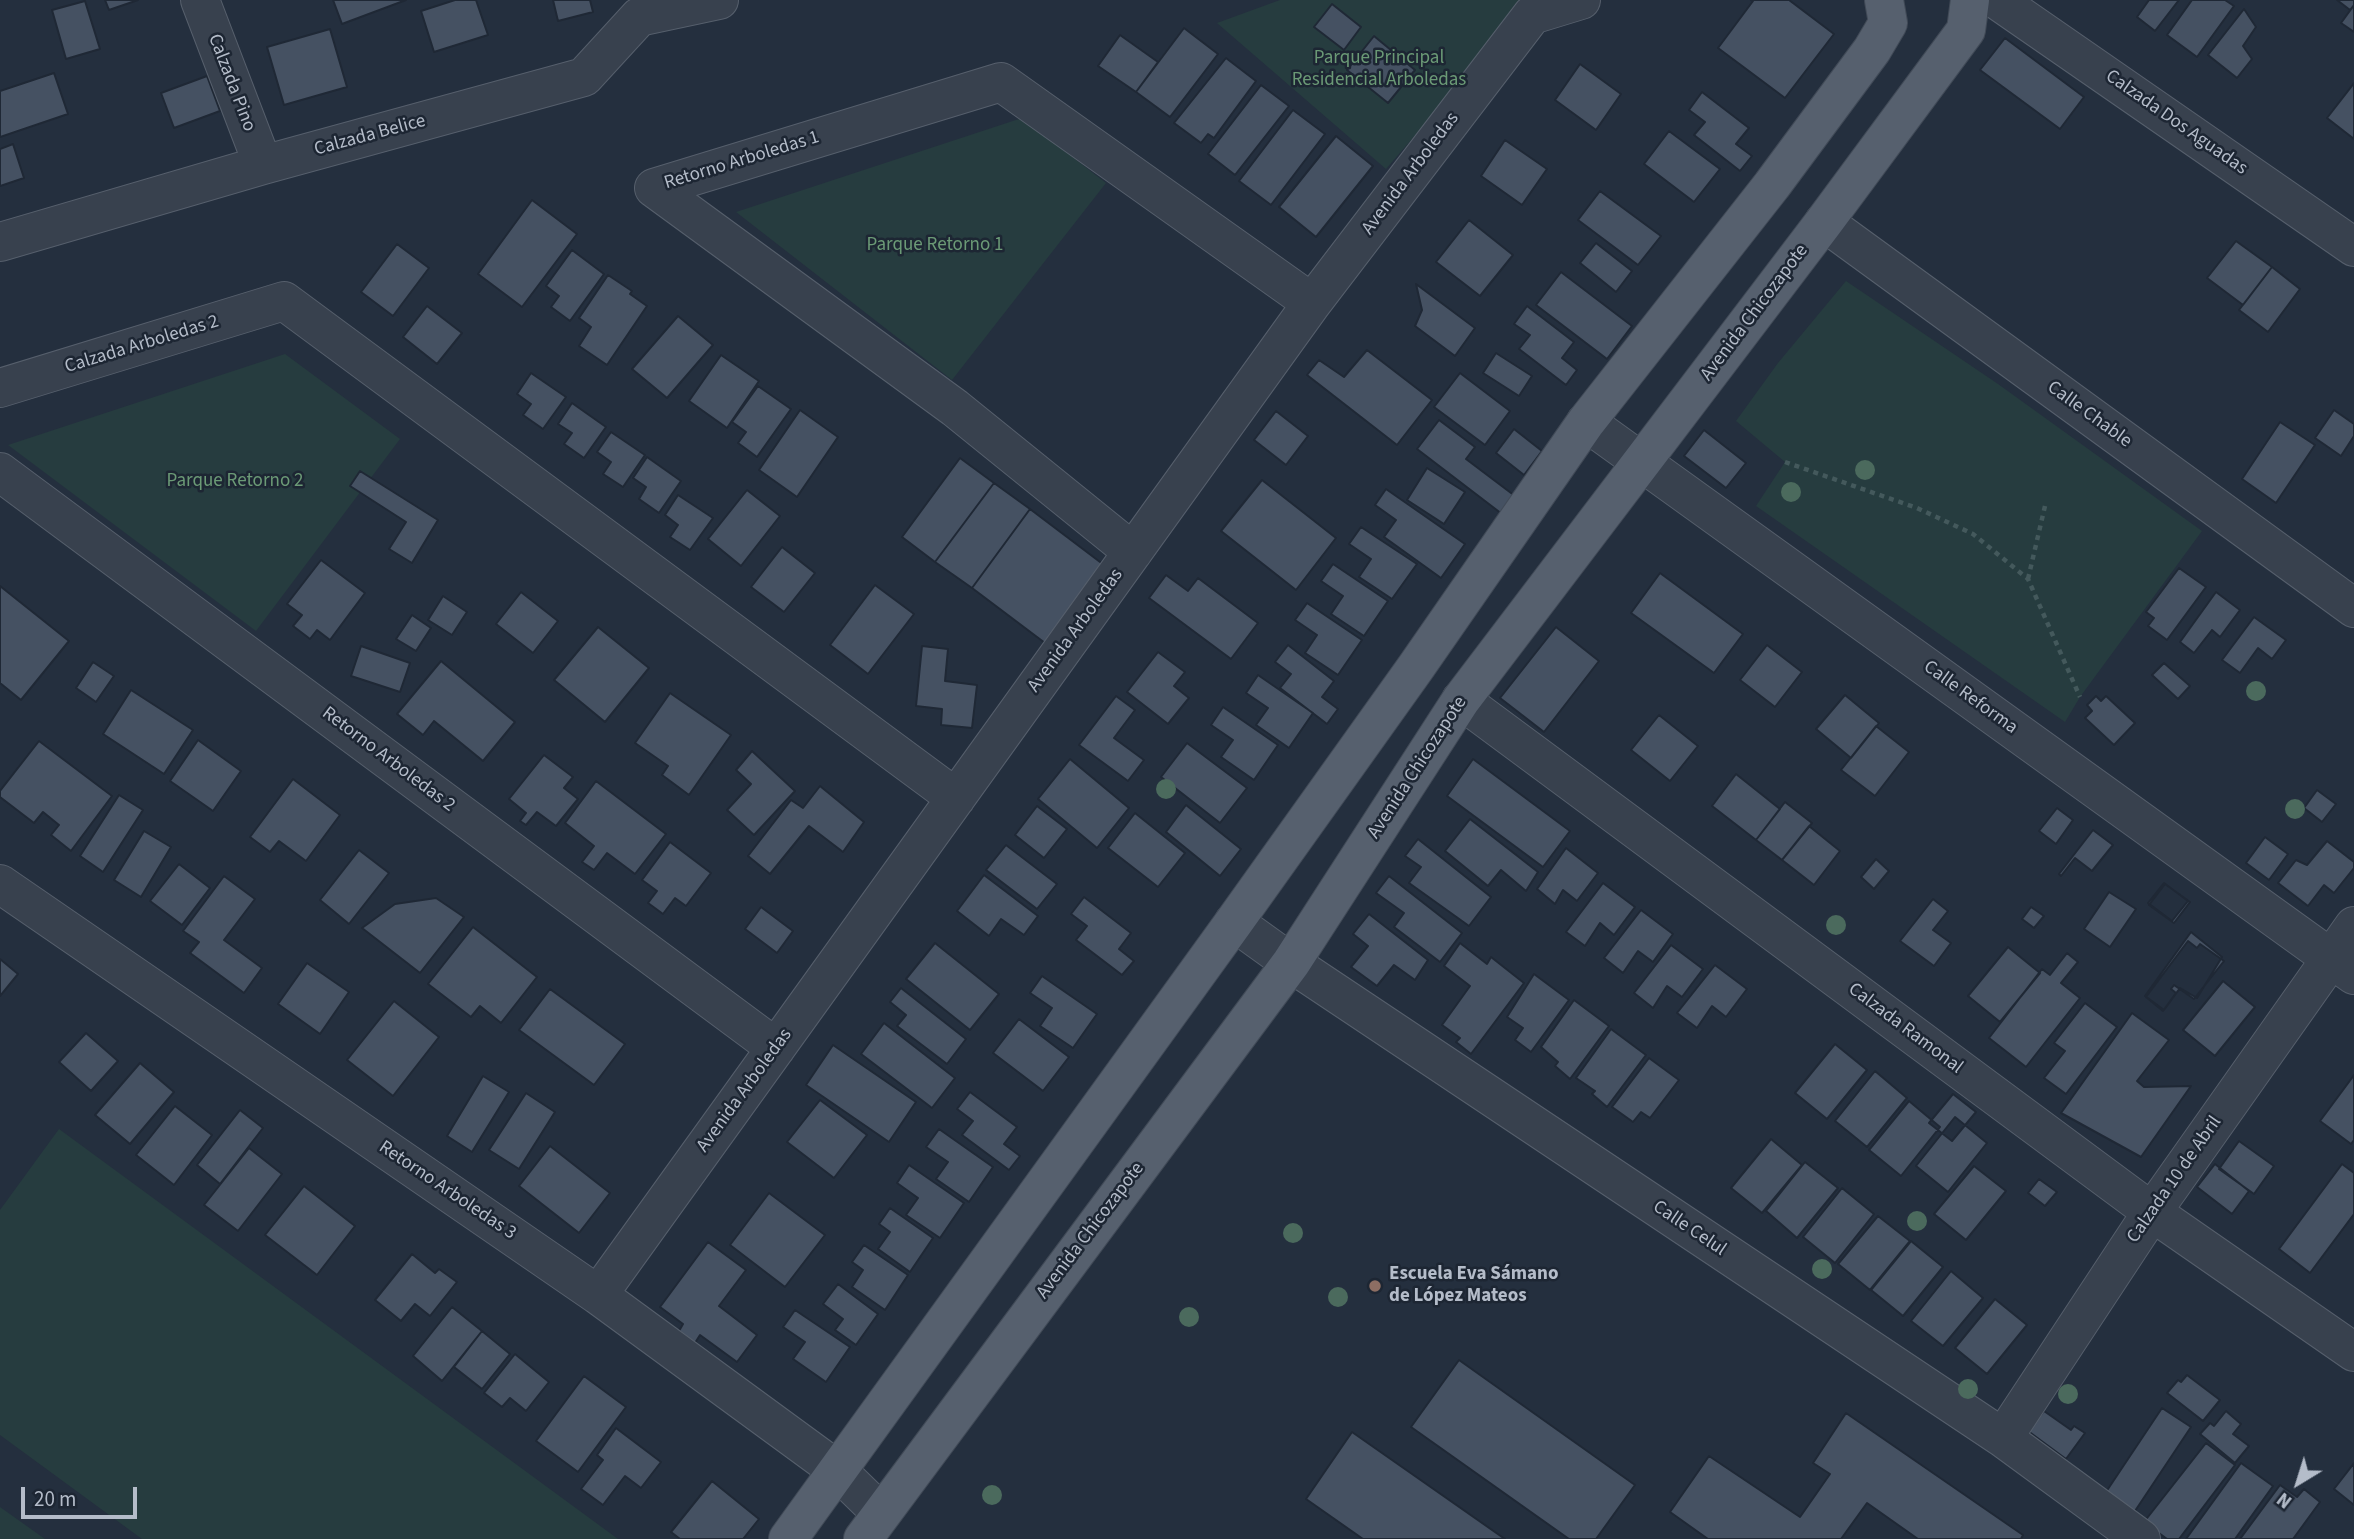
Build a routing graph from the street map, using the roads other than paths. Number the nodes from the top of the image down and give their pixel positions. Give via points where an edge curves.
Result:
1 (200, 0) edge
2 (719, 0) edge
3 (1581, 0) edge
4 (1884, 0) edge
5 (1970, 0) edge
6 (1997, 0) edge
7 (636, 9) edge
8 (263, 165) junction
9 (1824, 222) junction
10 (0, 242) edge
11 (2354, 247) edge
12 (1312, 303) junction
13 (0, 388) edge
14 (1586, 422) junction
15 (1642, 462) junction
16 (0, 472) edge
17 (1133, 552) junction
18 (2354, 608) edge
19 (1461, 700) junction
20 (956, 798) junction
21 (0, 884) edge
22 (1234, 922) junction
23 (2354, 926) edge
24 (1291, 963) junction
25 (2342, 966) edge
26 (776, 1048) junction
27 (2152, 1212) junction
28 (598, 1295) junction
29 (2354, 1352) edge
30 (2003, 1438) junction
31 (837, 1470) junction
32 (872, 1526) edge
33 (788, 1539) edge
34 (2141, 1539) edge

1 - 8 street, Calzada Pino
2 - 7 street, Calzada Belice
3 - 12 street, Avenida Arboledas via 1532,15
4 - 14 main road via 1888,23 1872,50
5 - 9 main road, Avenida Chicozapote via 1966,30
6 - 11 street, Calzada Dos Aguadas
7 - 8 street, Calzada Belice via 584,77
8 - 10 street, Calzada Belice
9 - 15 main road, Avenida Chicozapote
9 - 18 street, Calle Chable
12 - 17 street, Avenida Arboledas
12 - 17 street, Retorno Arboledas 1 via 1001,82 654,188 955,408
13 - 20 street, Calzada Arboledas 2 via 284,301
14 - 15 street, Calle Reforma
14 - 22 main road
15 - 19 main road, Avenida Chicozapote
15 - 25 street, Calle Reforma
16 - 26 street, Retorno Arboledas 2
17 - 20 street, Avenida Arboledas
19 - 24 main road, Avenida Chicozapote
19 - 27 street, Calzada Ramonal
20 - 26 street, Avenida Arboledas
21 - 28 street, Retorno Arboledas 3
22 - 24 street, Calle Celul
22 - 31 main road
23 - 25 street, Calzada 10 de Abril
24 - 30 street, Calle Celul
24 - 32 main road, Avenida Chicozapote
25 - 27 street, Calzada 10 de Abril
26 - 28 street, Avenida Arboledas
27 - 29 street, Calzada Ramonal
27 - 30 street, Calzada 10 de Abril
28 - 31 street, Retorno Arboledas 3
30 - 34 street, Calle Celul
31 - 32 street, Retorno Arboledas 3
31 - 33 main road

